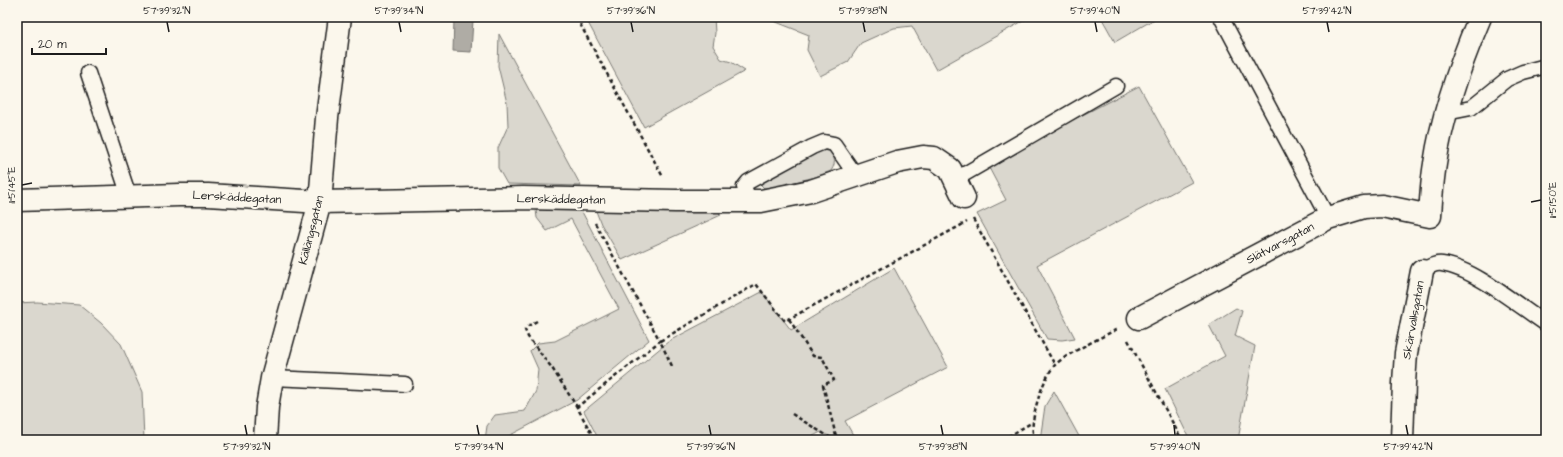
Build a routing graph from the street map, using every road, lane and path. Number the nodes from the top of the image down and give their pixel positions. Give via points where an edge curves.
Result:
1 (340, 17) edge
2 (1221, 17) edge
3 (1480, 17) edge
4 (580, 24) dead end
5 (1546, 66) edge
6 (88, 73) dead end
7 (1116, 86) dead end
8 (1446, 113) junction
9 (857, 177) junction
10 (960, 189) joint
11 (129, 196) junction
12 (17, 200) edge
13 (582, 200) junction
14 (676, 201) junction
15 (750, 201) junction
16 (320, 202) junction
17 (1328, 218) junction
18 (1422, 271) joint
19 (789, 319) junction
20 (538, 321) dead end
21 (1130, 323) junction
22 (1546, 324) edge
23 (660, 341) junction
24 (1055, 365) junction
25 (672, 366) dead end
26 (272, 378) junction
27 (405, 384) dead end
28 (577, 407) junction
29 (792, 414) dead end
30 (1033, 422) junction
31 (265, 440) edge
32 (595, 440) edge
33 (834, 440) edge
34 (837, 440) edge
35 (1002, 440) edge
36 (1034, 440) edge
37 (1182, 440) edge
38 (1402, 440) edge

1 - 16 street, Källängsgatan via 327,118
2 - 17 lane
3 - 8 street
4 - 14 path
5 - 8 lane via 1507,79 1471,108
6 - 11 lane
7 - 10 lane
8 - 17 street, Slätvarsgatan via 1434,164 1430,216 1382,206 1364,207
9 - 10 street, Lerskäddegatan via 897,162 923,157 934,158 950,169
9 - 15 street, Lerskäddegatan via 811,192
9 - 15 lane via 834,144 824,142 812,146 748,182 744,187
11 - 12 street, Lerskäddegatan
11 - 16 street, Lerskäddegatan via 208,195
13 - 14 street, Lerskäddegatan
13 - 16 street, Lerskäddegatan via 523,198
13 - 23 path
14 - 15 street, Lerskäddegatan
16 - 26 street, Källängsgatan
17 - 21 street, Slätvarsgatan
18 - 22 lane, Skärvallsgatan via 1429,266 1441,264 1461,269
18 - 38 street, Skärvallsgatan via 1406,354
19 - 23 path via 785,321 756,284
19 - 24 path via 973,219
19 - 34 path via 813,356 822,357 834,380 823,385
20 - 28 path via 525,330 528,338 552,368
21 - 24 path
21 - 37 path
23 - 25 path
23 - 28 path
24 - 30 path via 1047,377
26 - 27 lane
26 - 31 street, Källängsgatan
28 - 32 path
29 - 33 path
30 - 35 path
30 - 36 path

